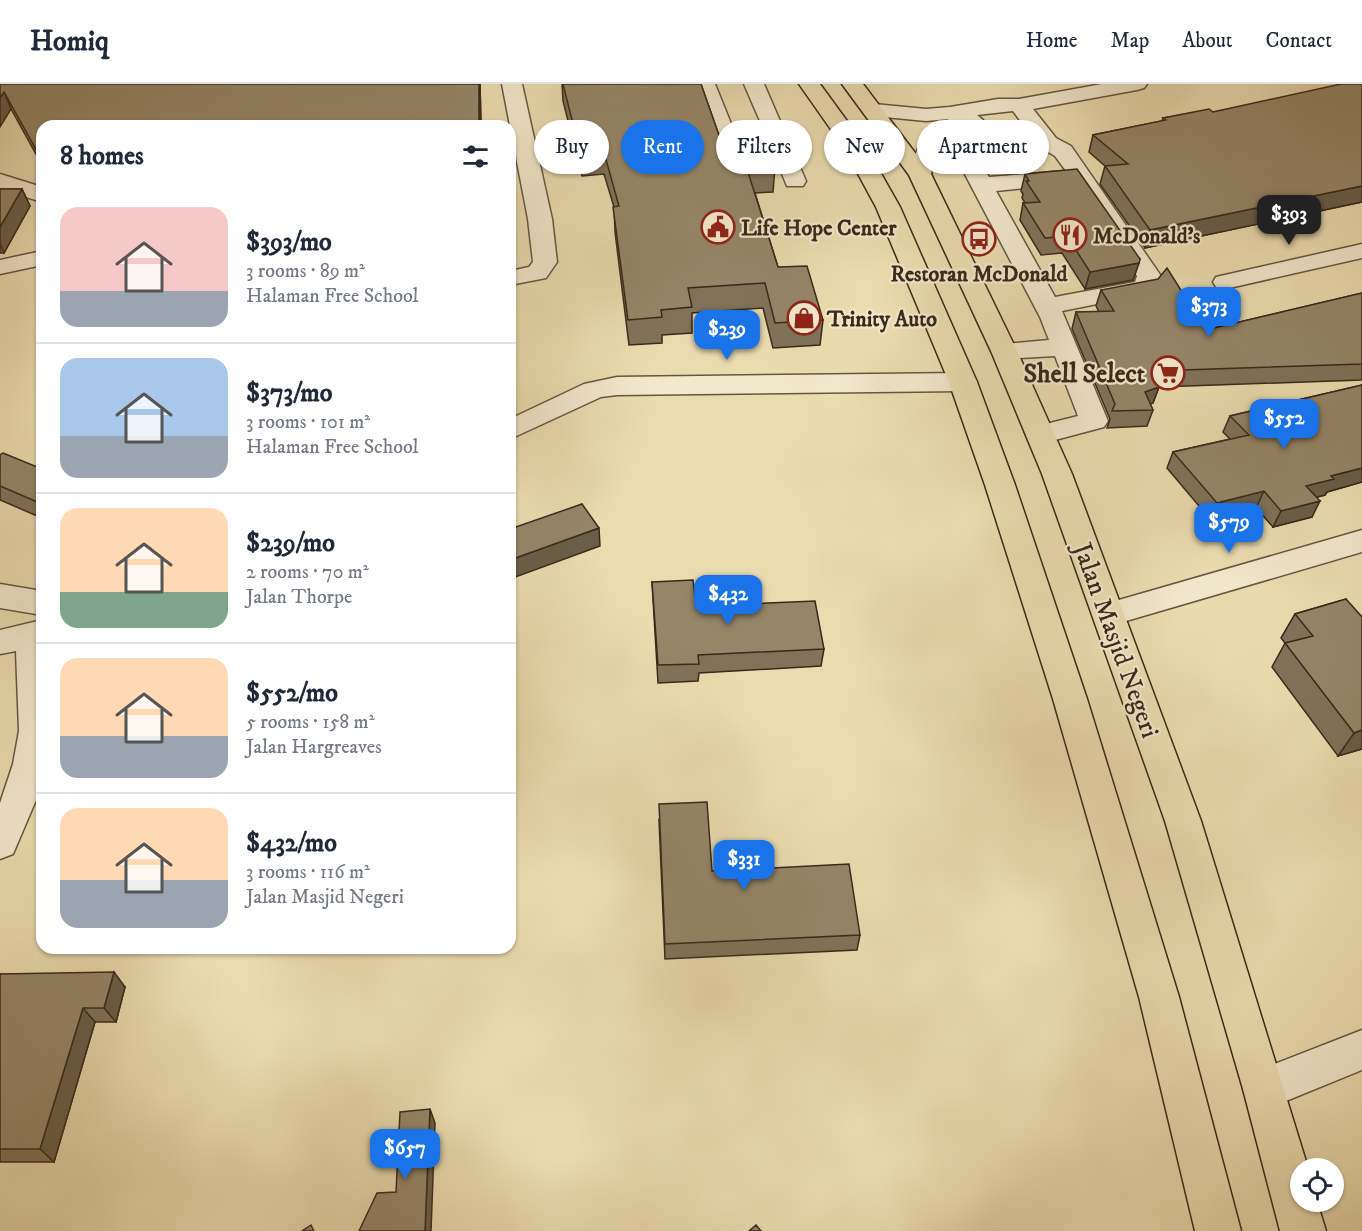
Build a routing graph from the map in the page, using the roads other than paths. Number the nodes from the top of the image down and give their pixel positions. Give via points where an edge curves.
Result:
1 (512, 84) edge
2 (705, 84) edge
3 (754, 84) edge
4 (808, 84) edge
5 (852, 84) edge
6 (1137, 84) edge
7 (1019, 105) junction
8 (874, 110) junction
9 (515, 120) edge
10 (718, 120) edge
11 (770, 120) edge
12 (972, 120) edge
13 (1030, 120) edge
14 (516, 129) edge
15 (1049, 144) edge
16 (519, 162) edge
17 (917, 170) edge
18 (792, 174) edge
19 (920, 174) edge
20 (975, 174) edge
21 (1080, 177) junction
22 (0, 181) edge
23 (795, 181) dead end
24 (981, 185) junction
25 (36, 193) edge
26 (1362, 251) edge
27 (36, 259) edge
28 (0, 267) edge
29 (516, 277) edge
30 (1225, 282) dead end
31 (1046, 306) junction
32 (1065, 347) junction
33 (1004, 351) junction
34 (963, 382) junction
35 (516, 427) edge
36 (1040, 435) junction
37 (1362, 541) edge
38 (0, 596) edge
39 (36, 602) edge
40 (1108, 614) junction
41 (24, 636) edge
42 (36, 709) edge
43 (36, 722) edge
44 (0, 843) edge
45 (1362, 1050) edge
46 (1264, 1089) junction
47 (1218, 1231) edge
48 (1303, 1231) edge

1 - 9 street
2 - 10 street
3 - 11 street
4 - 34 highway via 855,147 888,207
5 - 8 highway, Jalan Masjid Negeri
6 - 7 street
7 - 8 street via 926,115
7 - 12 street via 1006,113
7 - 13 street
8 - 17 highway, Jalan Masjid Negeri
14 - 16 street
15 - 21 street via 1063,151
16 - 29 street via 545,262 537,273
18 - 23 street
19 - 33 highway, Jalan Masjid Negeri
20 - 24 street
21 - 24 street
21 - 31 street via 1146,271 1149,282 1138,290
22 - 25 street
24 - 31 street
26 - 30 street
27 - 28 street
31 - 32 street
32 - 33 street
32 - 36 street via 1095,421
33 - 36 highway, Jalan Masjid Negeri
34 - 35 street via 617,386 594,390
34 - 47 highway via 1070,699 1159,997
36 - 40 highway, Jalan Masjid Negeri
37 - 40 street
38 - 39 street
40 - 46 highway, Jalan Masjid Negeri via 1183,821
41 - 42 street
43 - 44 street via 31,759 15,816
45 - 46 street
46 - 48 highway, Jalan Masjid Negeri

